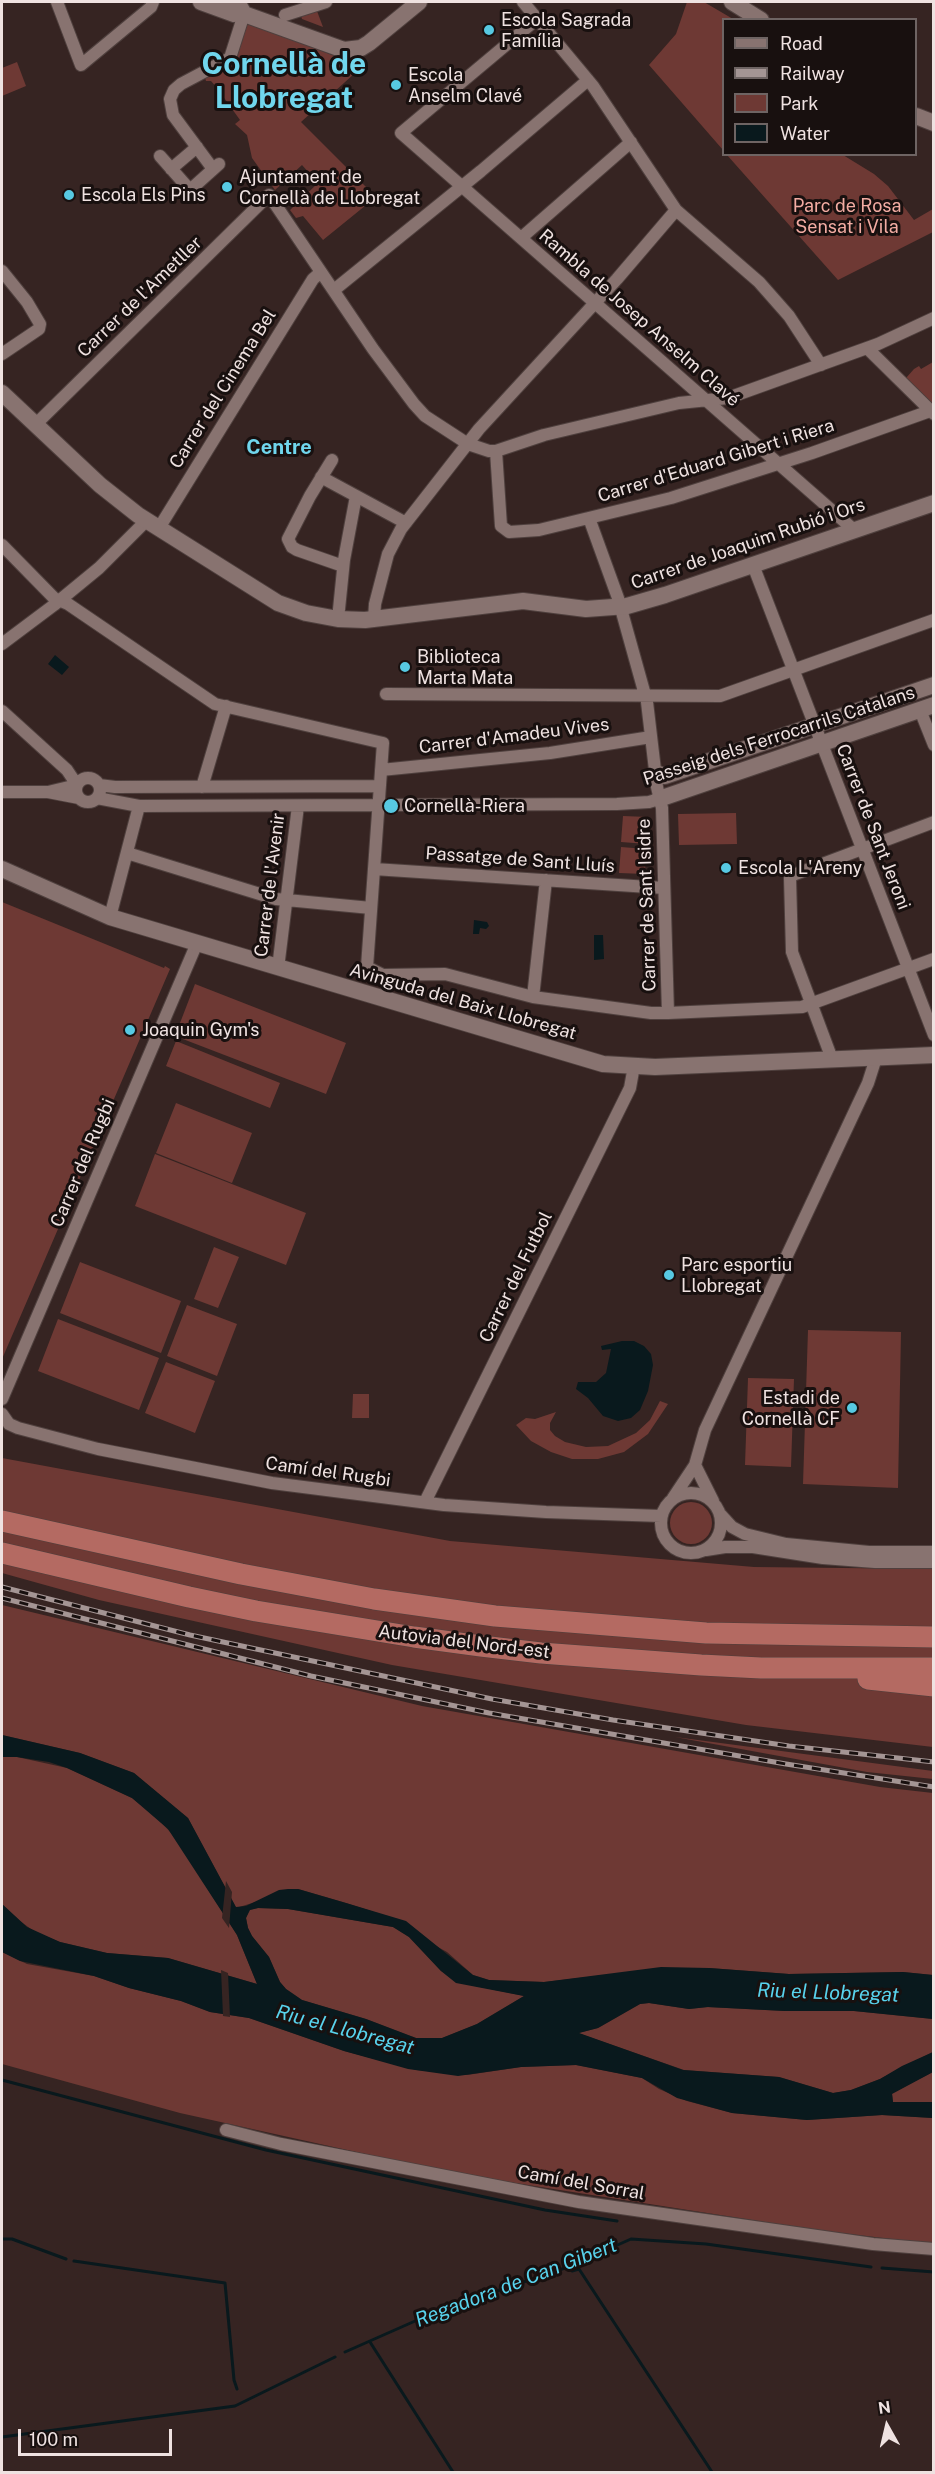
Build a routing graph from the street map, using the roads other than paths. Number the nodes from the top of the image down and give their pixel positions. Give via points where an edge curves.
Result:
1 (57, 2) edge
2 (153, 2) edge
3 (201, 2) edge
4 (224, 2) edge
5 (284, 2) edge
6 (326, 2) edge
7 (419, 2) edge
8 (523, 2) edge
9 (732, 2) edge
10 (244, 14) junction
11 (758, 18) edge
12 (537, 19) junction
13 (286, 23) junction
14 (588, 80) junction
15 (917, 117) edge
16 (933, 123) edge
17 (631, 142) junction
18 (197, 147) junction
19 (160, 156) dead end
20 (171, 169) junction
21 (462, 187) junction
22 (676, 210) junction
23 (521, 238) junction
24 (2, 271) edge
25 (321, 272) junction
26 (334, 290) junction
27 (595, 303) junction
28 (933, 318) edge
29 (872, 346) junction
30 (2, 354) edge
31 (821, 365) junction
32 (2, 393) edge
33 (707, 401) junction
34 (932, 412) edge
35 (36, 424) junction
36 (468, 444) junction
37 (496, 451) junction
38 (332, 460) dead end
39 (778, 464) junction
40 (321, 477) junction
41 (356, 496) junction
42 (933, 503) edge
43 (589, 518) junction
44 (406, 523) junction
45 (153, 524) junction
46 (853, 529) junction
47 (2, 545) edge
48 (753, 565) junction
49 (343, 566) junction
50 (60, 600) junction
51 (619, 607) junction
52 (339, 619) junction
53 (374, 619) junction
54 (933, 620) edge
55 (2, 641) edge
56 (793, 670) junction
57 (933, 685) edge
58 (386, 694) dead end
59 (645, 695) junction
60 (226, 706) junction
61 (927, 708) edge
62 (2, 711) edge
63 (814, 725) junction
64 (651, 737) junction
65 (821, 744) junction
66 (933, 745) edge
67 (381, 770) junction
68 (655, 773) junction
69 (77, 785) junction
70 (99, 785) junction
71 (380, 786) junction
72 (202, 787) junction
73 (2, 792) edge
74 (48, 792) junction
75 (80, 798) junction
76 (97, 798) junction
77 (659, 799) junction
78 (378, 805) junction
79 (139, 806) junction
80 (298, 806) junction
81 (933, 822) edge
82 (862, 849) junction
83 (127, 853) junction
84 (374, 868) junction
85 (2, 869) edge
86 (546, 880) junction
87 (664, 888) junction
88 (286, 900) junction
89 (371, 908) junction
90 (110, 917) junction
91 (196, 943) junction
92 (933, 959) edge
93 (278, 968) junction
94 (908, 969) junction
95 (533, 997) junction
96 (811, 1004) junction
97 (668, 1013) junction
98 (933, 1035) edge
99 (933, 1055) edge
100 (876, 1058) junction
101 (832, 1059) junction
102 (634, 1066) junction
103 (2, 1397) edge
104 (2, 1414) edge
105 (695, 1465) junction
106 (673, 1498) junction
107 (713, 1502) junction
108 (425, 1503) junction
109 (721, 1515) junction
110 (661, 1516) junction
111 (2, 1521) edge
112 (706, 1550) junction
113 (933, 1552) edge
114 (2, 1553) edge
115 (933, 1562) edge
116 (933, 1637) edge
117 (772, 1668) junction
118 (933, 1668) edge
119 (933, 1686) edge
120 (226, 2130) dead end
121 (933, 2249) edge

1 - 2 street via 81,65
3 - 10 street via 236,15
4 - 10 street via 240,8
5 - 13 street
6 - 13 street
7 - 13 street via 369,43 352,50 336,49
8 - 12 street
9 - 11 street
10 - 13 street
10 - 18 street via 230,58 171,94 173,115
12 - 14 street
12 - 21 street, Rambla de Josep Anselm Clavé via 401,133
14 - 17 street
14 - 21 street
15 - 16 street
17 - 22 street
17 - 23 street
18 - 20 street
18 - 20 street via 216,166 190,190
19 - 20 street
21 - 23 street, Rambla de Josep Anselm Clavé
21 - 26 street
22 - 27 street
22 - 31 street via 766,289 794,322
23 - 27 street, Rambla de Josep Anselm Clavé
24 - 30 street via 38,320 39,328
25 - 26 street
25 - 35 street, Carrer de l'Ametller via 269,195
25 - 45 street, Carrer del Cinema Bel
26 - 36 street via 414,404 425,416
27 - 33 street, Rambla de Josep Anselm Clavé
27 - 36 street
28 - 29 street
29 - 31 street
29 - 34 street
31 - 33 street via 728,398
32 - 35 street, Carrer de Joaquim Rubió i Ors
33 - 37 street via 680,403 544,435
33 - 39 street, Rambla de Josep Anselm Clavé
34 - 39 street, Carrer d'Eduard Gibert i Riera
35 - 45 street, Carrer de Joaquim Rubió i Ors via 100,485
36 - 37 street
36 - 44 street
37 - 43 street, Carrer d'Eduard Gibert i Riera via 504,529 539,530
38 - 40 street
39 - 43 street, Carrer d'Eduard Gibert i Riera via 671,498
39 - 46 street, Rambla de Josep Anselm Clavé
40 - 41 street
40 - 49 street via 288,541 297,550
41 - 44 street
41 - 49 street
42 - 46 street, Carrer de Joaquim Rubió i Ors
43 - 51 street, Carrer de Sant Isidre
44 - 53 street via 388,555
45 - 50 street, Carrer del Cinema Bel
45 - 52 street, Carrer de Joaquim Rubió i Ors via 278,603
46 - 48 street, Carrer de Joaquim Rubió i Ors
47 - 50 street
48 - 51 street, Carrer de Joaquim Rubió i Ors
48 - 56 street, Carrer de Sant Jeroni
49 - 52 street
50 - 55 street, Carrer del Cinema Bel
50 - 60 street via 215,704
51 - 53 street, Carrer de Joaquim Rubió i Ors via 575,608 523,601
51 - 59 street, Carrer de Sant Isidre
52 - 53 street, Carrer de Joaquim Rubió i Ors
54 - 56 street
56 - 59 street via 720,696
56 - 63 street, Carrer de Sant Jeroni
57 - 63 street, Passeig dels Ferrocarrils Catalans
58 - 59 street
59 - 64 street, Carrer de Sant Isidre
60 - 67 street via 383,743
60 - 72 street
61 - 65 street, Passeig dels Ferrocarrils Catalans
61 - 66 street
62 - 69 street via 67,770
63 - 65 street, Carrer de Sant Jeroni
63 - 68 street, Passeig dels Ferrocarrils Catalans via 665,776
64 - 67 street, Carrer d'Amadeu Vives via 550,753
64 - 68 street, Carrer de Sant Isidre
65 - 77 street, Passeig dels Ferrocarrils Catalans
65 - 82 street, Carrer de Sant Jeroni
67 - 71 street
68 - 77 street, Carrer de Sant Isidre
69 - 70 street via 89,778
69 - 74 street
69 - 75 street
70 - 72 street
70 - 76 street
71 - 72 street
71 - 78 street
73 - 74 street
74 - 75 street
75 - 76 street via 87,802
76 - 79 street, Passeig dels Ferrocarrils Catalans
77 - 78 street, Passeig dels Ferrocarrils Catalans via 617,804
77 - 87 street, Carrer de Sant Isidre
78 - 80 street, Passeig dels Ferrocarrils Catalans
78 - 84 street
79 - 80 street, Passeig dels Ferrocarrils Catalans
79 - 83 street
80 - 88 street, Carrer de l'Avenir
81 - 82 street
82 - 94 street, Carrer de Sant Jeroni
82 - 96 street via 790,878 792,952
83 - 88 street
83 - 90 street
84 - 86 street, Passatge de Sant Lluís
84 - 89 street
85 - 90 street, Avinguda del Baix Llobregat
86 - 87 street, Passatge de Sant Lluís
86 - 95 street
87 - 97 street, Carrer de Sant Isidre
88 - 89 street
88 - 93 street, Carrer de l'Avenir
89 - 95 street via 367,967 383,975 445,974
90 - 91 street, Avinguda del Baix Llobregat
91 - 93 street, Avinguda del Baix Llobregat
91 - 103 street, Carrer del Rugbi
92 - 94 street
93 - 102 street, Avinguda del Baix Llobregat via 603,1064
94 - 96 street
94 - 98 street, Carrer de Sant Jeroni
95 - 97 street
96 - 97 street
96 - 101 street
99 - 100 street, Avinguda del Baix Llobregat
100 - 101 street, Avinguda del Baix Llobregat
100 - 105 street via 866,1089 705,1430
101 - 102 street, Avinguda del Baix Llobregat
102 - 108 street, Carrer del Futbol via 630,1088
104 - 108 street, Camí del Rugbi via 18,1428 144,1459 272,1483
105 - 106 street
105 - 107 street
106 - 107 street via 695,1493
106 - 110 street
107 - 109 street
108 - 110 street, Camí del Rugbi
109 - 112 street via 719,1536
109 - 113 street via 745,1534 786,1544 869,1552
110 - 112 street via 663,1534 675,1549 690,1554
111 - 116 highway, Autovia del Nord-est via 241,1574 495,1616 706,1633
112 - 115 street via 753,1547 823,1558
114 - 117 highway, Autovia del Nord-est via 189,1597 414,1637 541,1653
117 - 118 highway, Autovia del Nord-est
117 - 119 highway
120 - 121 street, Camí del Sorral via 579,2202

